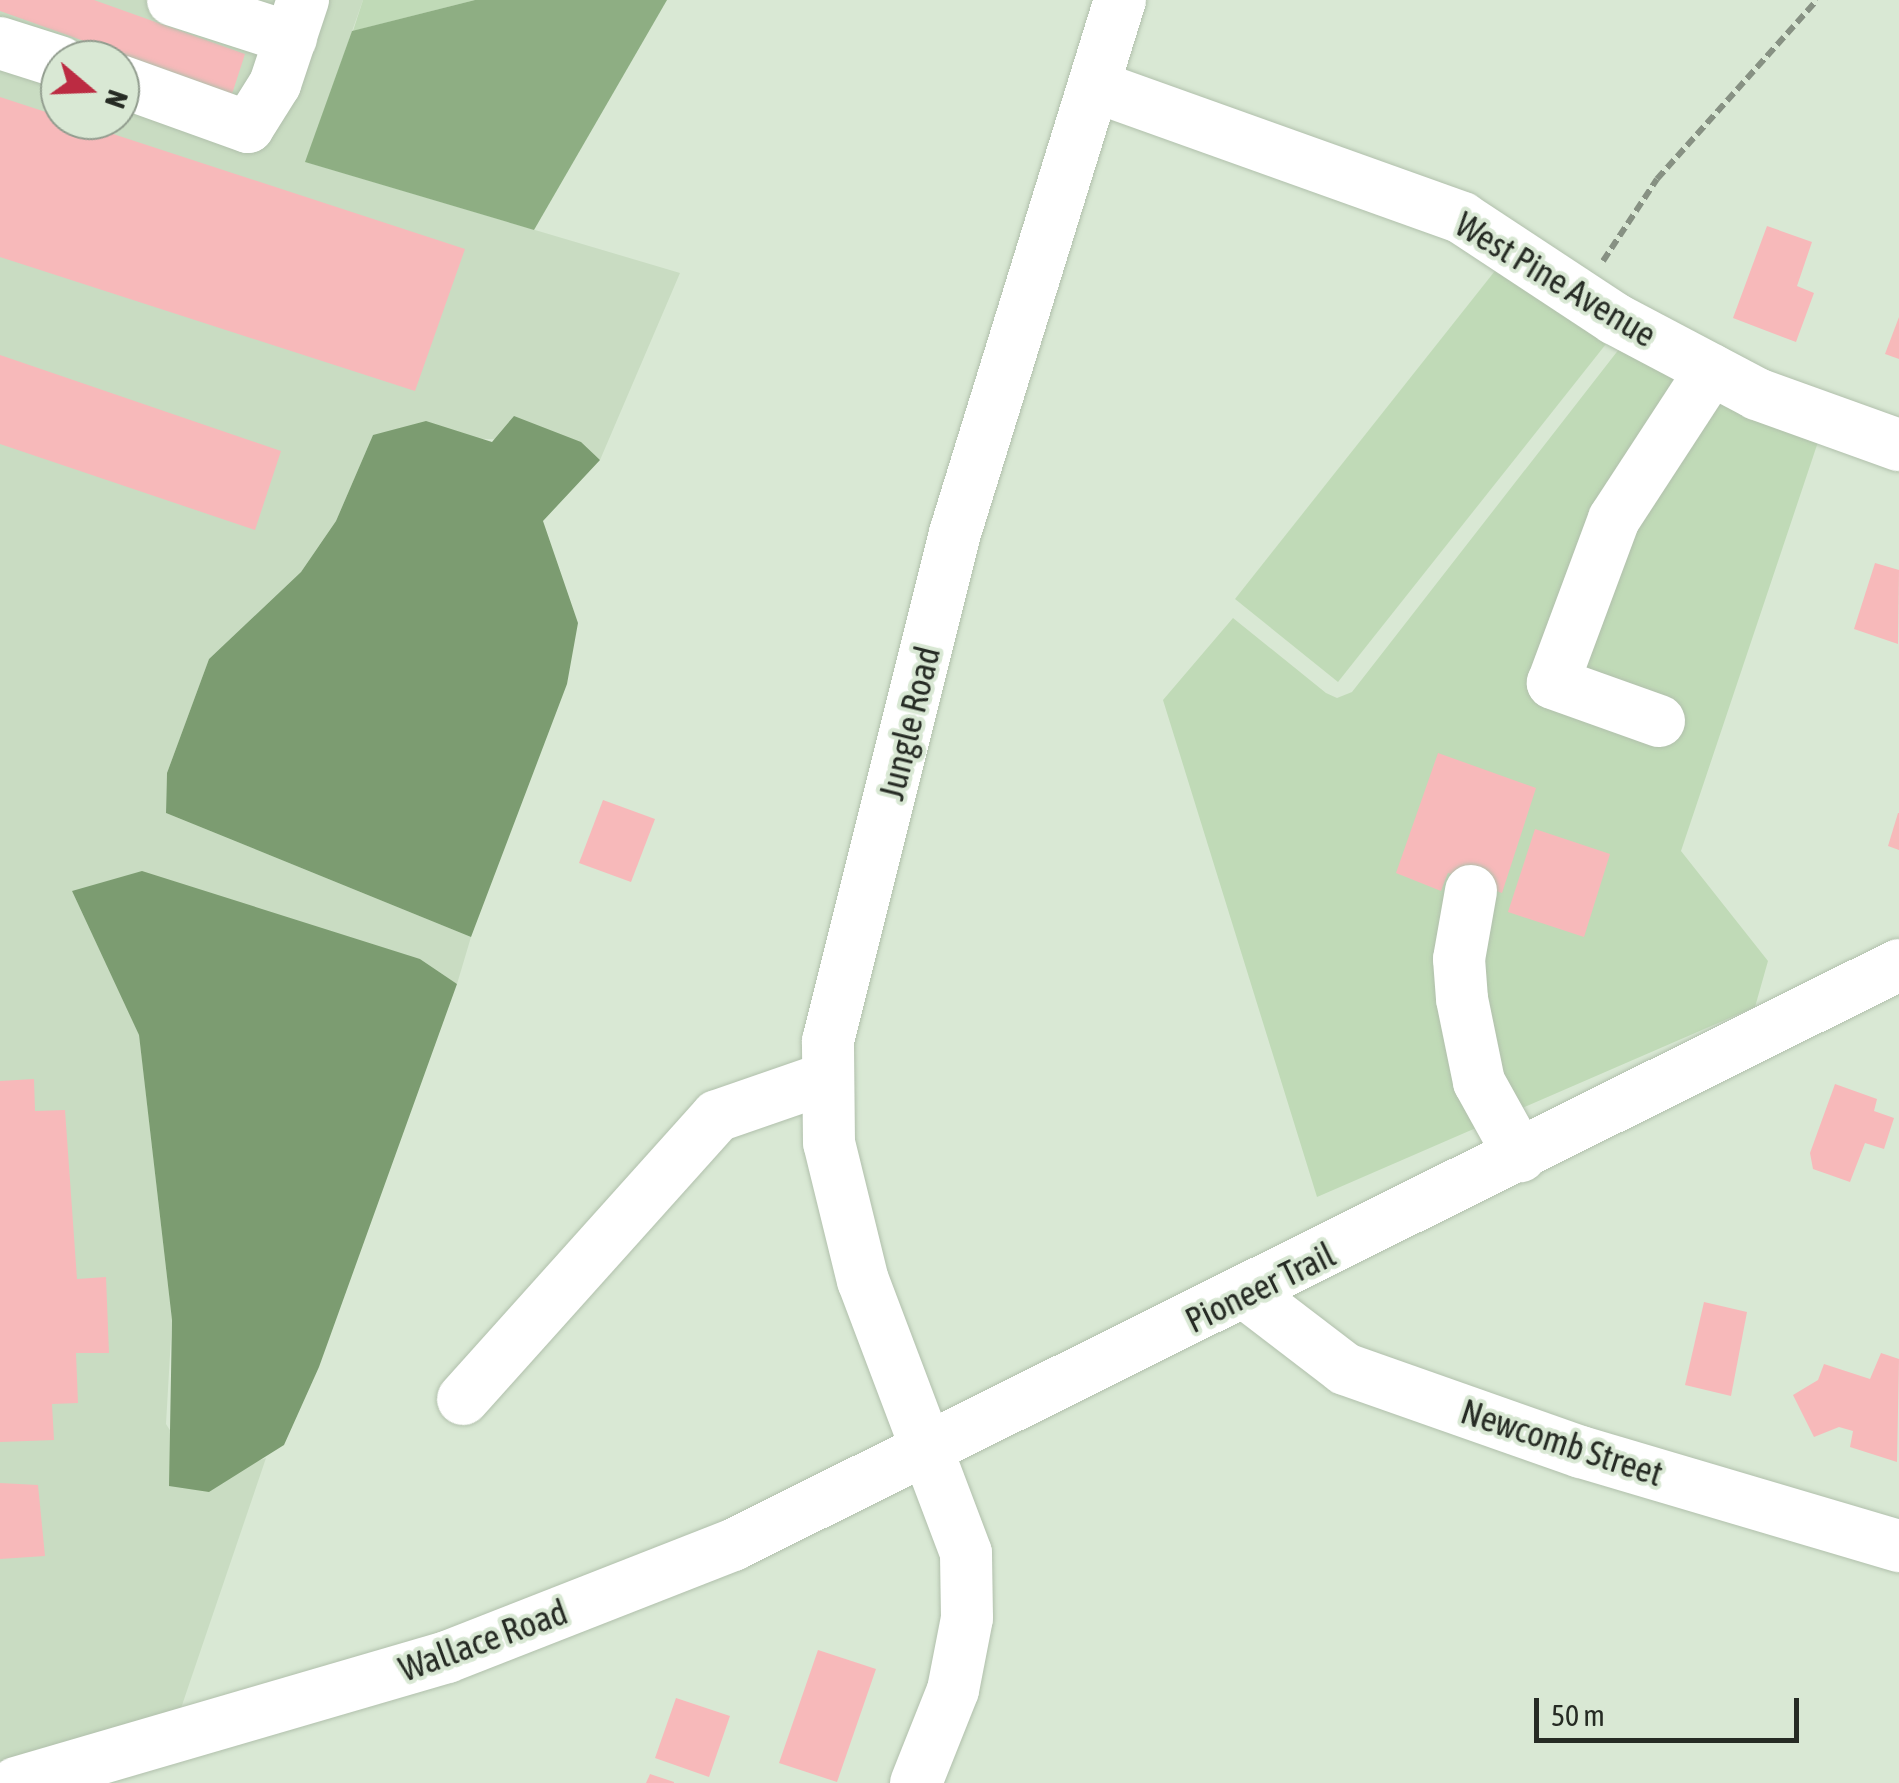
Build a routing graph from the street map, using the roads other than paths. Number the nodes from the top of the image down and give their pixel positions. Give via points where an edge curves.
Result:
1 (173, 0) edge
2 (1120, 0) edge
3 (297, 19) edge
4 (0, 43) edge
5 (40, 56) edge
6 (1094, 86) junction
7 (140, 88) edge
8 (1711, 370) junction
9 (1899, 445) edge
10 (1659, 722) dead end
11 (1471, 890) dead end
12 (1899, 965) edge
13 (827, 1078) junction
14 (1520, 1156) junction
15 (1247, 1294) junction
16 (463, 1399) dead end
17 (931, 1448) junction
18 (1899, 1546) edge
19 (16, 1783) edge
20 (916, 1783) edge

1 - 3 street
2 - 6 street, Jungle Road
3 - 7 street via 264,108 248,127
4 - 5 street
6 - 8 street, West Pine Avenue via 1462,218 1615,319
6 - 13 street, Jungle Road via 956,533 828,1041
8 - 9 street, West Pine Avenue via 1757,394
8 - 10 street via 1614,519 1554,684
11 - 14 street via 1459,959 1462,999 1479,1082
12 - 14 street, Pioneer Trail
13 - 16 street via 716,1116
13 - 17 street, Jungle Road via 829,1143 863,1280
14 - 15 street, Pioneer Trail
15 - 17 street, Pioneer Trail
15 - 18 street, Newcomb Street via 1345,1369 1580,1452
17 - 19 street, Wallace Road via 733,1544 447,1657
17 - 20 street via 966,1553 968,1618 954,1690

